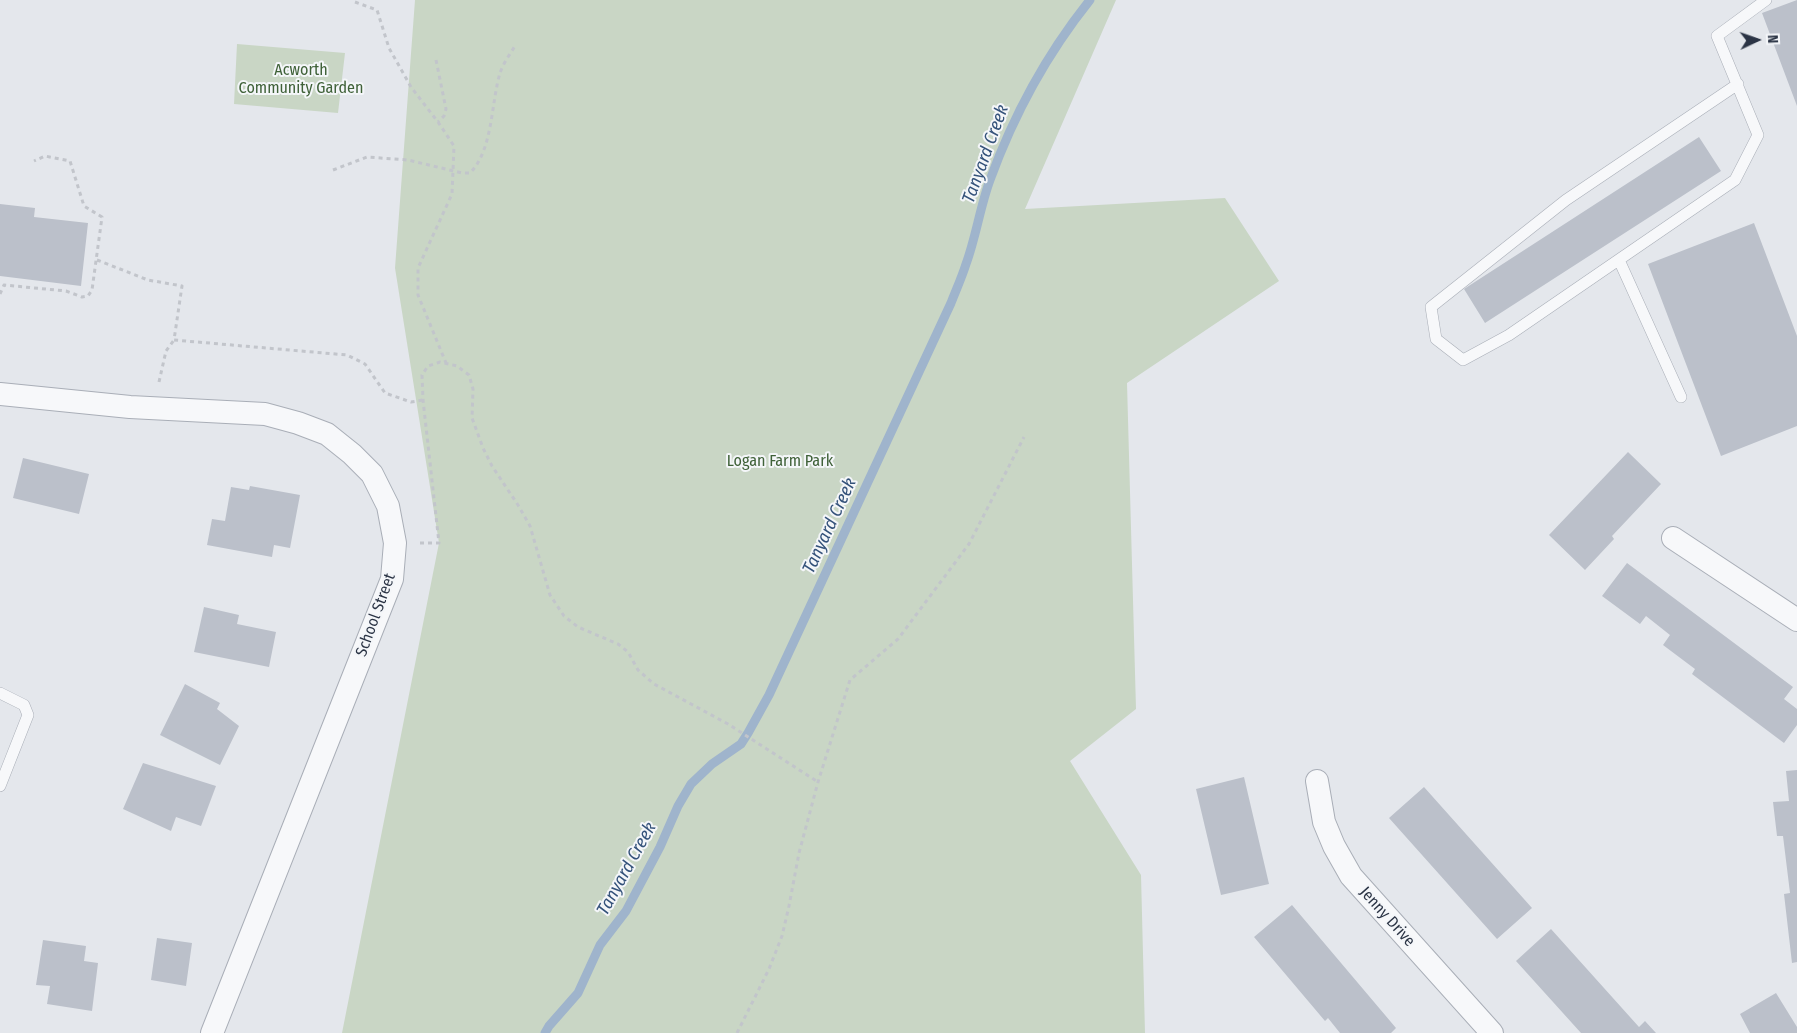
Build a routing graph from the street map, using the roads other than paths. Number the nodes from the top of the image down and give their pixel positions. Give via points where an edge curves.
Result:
1 (1766, 0) edge
2 (1738, 84) junction
3 (1619, 260) junction
4 (0, 394) edge
5 (1681, 397) dead end
6 (1673, 538) dead end
7 (1797, 620) edge
8 (0, 693) edge
9 (1316, 781) dead end
10 (0, 786) edge
11 (212, 1033) edge
12 (1492, 1033) edge

1 - 2 lane via 1717,36
2 - 3 lane via 1758,135 1735,180
2 - 3 lane via 1566,200 1431,307 1436,339 1464,360 1509,335
3 - 5 lane
4 - 11 street, School Street via 130,407 264,414 298,423 327,434 352,454 372,474 388,506 395,543 392,579
6 - 7 street
8 - 10 lane via 24,705 28,715
9 - 12 street, Jenny Drive via 1324,822 1351,876

